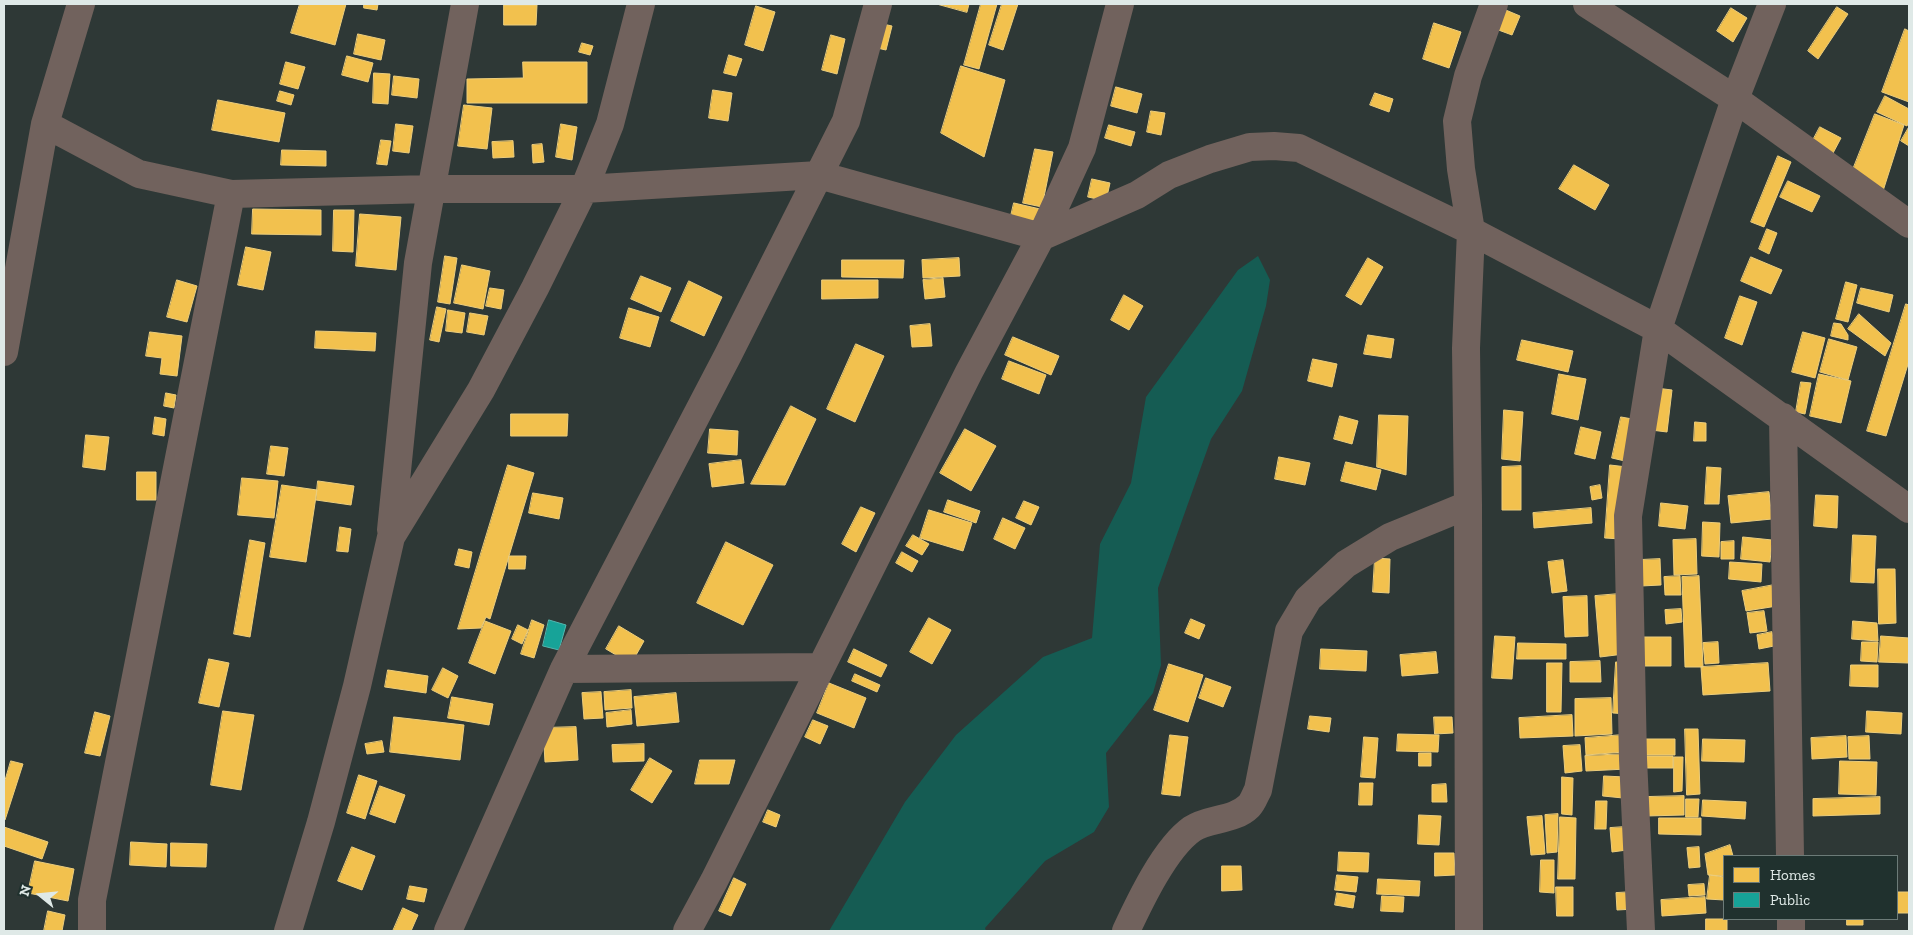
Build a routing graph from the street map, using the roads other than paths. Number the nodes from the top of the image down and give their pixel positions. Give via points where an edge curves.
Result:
1 (81, 4) edge
2 (465, 4) edge
3 (640, 4) edge
4 (878, 4) edge
5 (1120, 4) edge
6 (1494, 4) edge
7 (1587, 4) edge
8 (1772, 4) edge
9 (1735, 99) junction
10 (45, 124) junction
11 (819, 175) junction
12 (431, 189) junction
13 (584, 189) junction
14 (231, 194) junction
15 (1909, 224) edge
16 (1471, 231) junction
17 (1041, 237) junction
18 (1658, 329) junction
19 (4, 352) edge
20 (1783, 417) junction
21 (1468, 506) junction
22 (1909, 509) edge
23 (391, 537) junction
24 (822, 667) junction
25 (564, 670) junction
26 (1790, 855) edge
27 (92, 931) edge
28 (288, 931) edge
29 (448, 931) edge
30 (687, 931) edge
31 (1126, 931) edge
32 (1469, 931) edge
33 (1640, 931) edge

1 - 10 street
2 - 12 street
3 - 13 street via 610,124
4 - 11 street via 846,121
5 - 17 street via 1082,148
6 - 16 street via 1468,76 1457,121 1460,169
7 - 9 street
8 - 9 street
9 - 15 street
9 - 18 street
10 - 14 street via 139,174
10 - 19 street
11 - 13 street
11 - 17 street
11 - 25 street
12 - 13 street
12 - 14 street
12 - 23 street via 418,263
13 - 23 street via 481,390
14 - 27 street via 92,900
16 - 17 street via 1299,148 1274,146 1250,147 1169,175 1137,194
16 - 18 street
16 - 21 street via 1466,348
17 - 24 street via 969,372
18 - 20 street
18 - 33 street via 1628,516
20 - 22 street
20 - 26 street
21 - 31 street via 1390,536 1346,564 1308,599 1289,631 1258,790 1249,806 1230,817 1194,828 1177,842
21 - 32 street
23 - 28 street via 357,686
24 - 25 street
24 - 30 street
25 - 29 street

